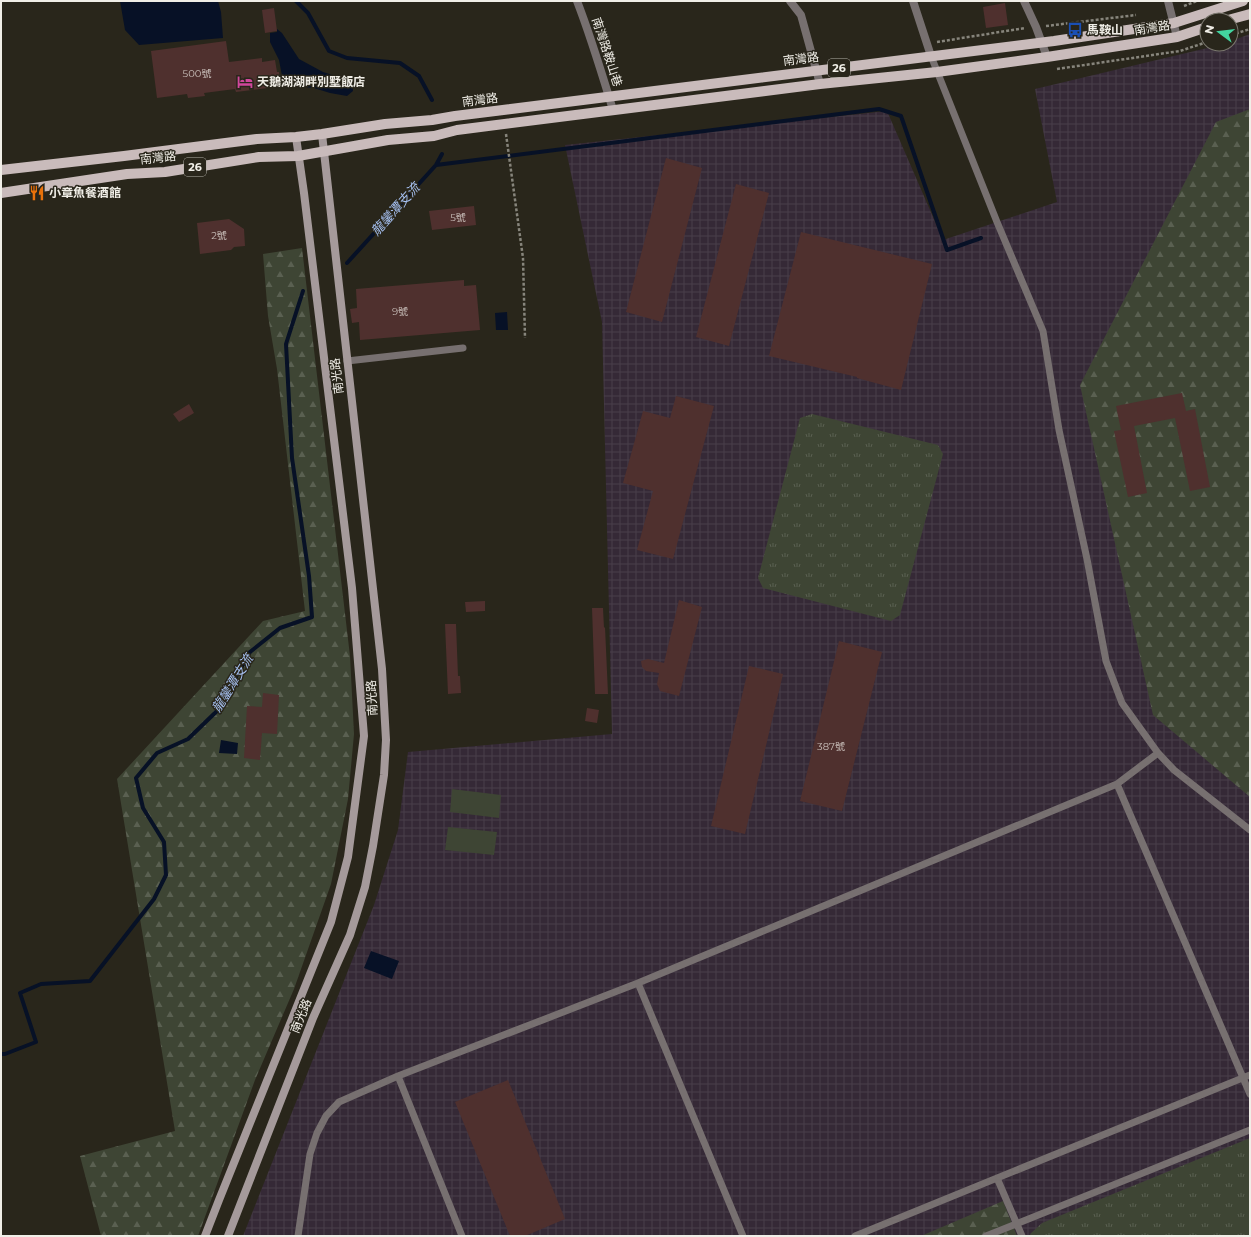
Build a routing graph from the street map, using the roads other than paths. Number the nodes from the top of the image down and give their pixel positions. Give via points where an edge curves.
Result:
1 (577, 1) edge
2 (790, 1) edge
3 (913, 1) edge
4 (1024, 1) edge
5 (1168, 1) edge
6 (1243, 1) edge
7 (1250, 14) edge
8 (1239, 17) edge
9 (1174, 22) junction
10 (1199, 30) edge
11 (1177, 37) junction
12 (1042, 43) junction
13 (931, 56) junction
14 (1047, 57) junction
15 (816, 70) junction
16 (937, 72) junction
17 (820, 84) junction
18 (609, 96) junction
19 (613, 110) junction
20 (322, 134) junction
21 (296, 137) junction
22 (325, 151) junction
23 (298, 156) junction
24 (1, 170) edge
25 (1, 193) edge
26 (463, 348) dead end
27 (347, 361) junction
28 (1158, 753) junction
29 (1118, 784) junction
30 (1250, 830) edge
31 (638, 982) junction
32 (398, 1076) junction
33 (1247, 1076) edge
34 (1250, 1094) edge
35 (1250, 1130) edge
36 (997, 1178) junction
37 (1016, 1223) junction
38 (205, 1236) edge
39 (228, 1236) edge
40 (298, 1236) edge
41 (462, 1236) edge
42 (743, 1236) edge
43 (855, 1236) edge
44 (986, 1236) edge
45 (1022, 1236) edge

1 - 18 street, 南灣路鞍山巷
2 - 15 street via 801,15
3 - 13 street
4 - 12 street
5 - 9 street
6 - 9 main road, 南灣路 / 26
7 - 8 main road
9 - 11 street
9 - 12 main road, 南灣路 / 26
10 - 11 main road, 南灣路 / 26
11 - 14 main road, 南灣路 / 26
12 - 13 main road, 南灣路 / 26
12 - 14 street
13 - 15 main road, 南灣路 / 26
13 - 16 lane
14 - 16 main road, 南灣路 / 26
15 - 17 street
15 - 18 main road, 南灣路 / 26
16 - 17 main road, 南灣路 / 26
16 - 28 lane via 1043,331 1059,430 1106,661 1122,703
17 - 19 main road, 南灣路 / 26
18 - 19 street, 南灣路鞍山巷
18 - 20 main road, 南灣路 / 26
19 - 22 main road, 南灣路 / 26 via 457,130 434,136 388,140
20 - 21 main road, 南灣路 / 26
20 - 22 street, 南光路
21 - 23 street, 南光路
21 - 24 main road, 南灣路 / 26 via 257,139
22 - 23 main road, 南灣路 / 26
22 - 27 street, 南光路
23 - 25 main road, 南灣路 / 26 via 259,157
23 - 38 street, 南光路 via 351,580 364,736 348,857 331,922
26 - 27 lane
27 - 39 street, 南光路 via 382,669 386,740 384,775 365,887 350,935 313,1018
28 - 29 lane
28 - 30 lane via 1174,770
29 - 31 lane
29 - 33 lane
31 - 32 lane
31 - 42 lane
32 - 40 lane via 339,1102 326,1116 310,1154
32 - 41 lane
33 - 34 lane
33 - 36 lane
35 - 37 lane
36 - 37 lane
36 - 43 lane
37 - 44 lane
37 - 45 lane

